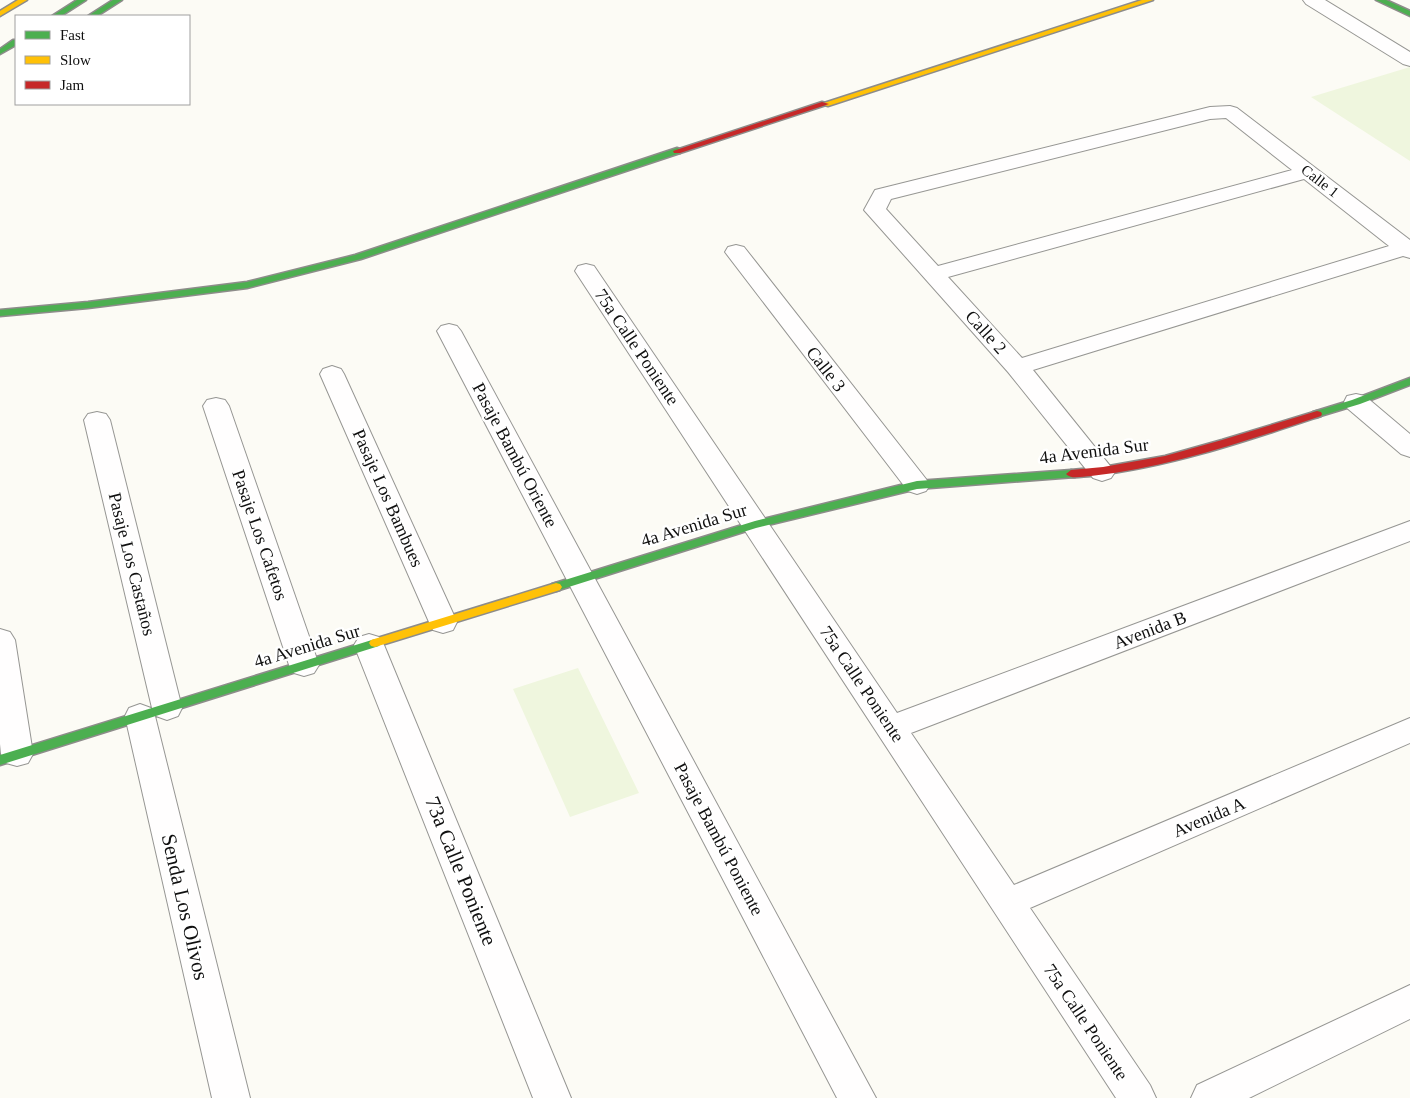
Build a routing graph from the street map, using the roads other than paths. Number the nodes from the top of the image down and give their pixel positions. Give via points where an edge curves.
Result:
1 (22, 0) edge
2 (82, 0) edge
3 (118, 0) edge
4 (1149, 0) edge
5 (1312, 0) edge
6 (1380, 0) edge
7 (1398, 0) edge
8 (1410, 6) edge
9 (0, 14) edge
10 (1410, 14) edge
11 (58, 15) edge
12 (94, 15) edge
13 (15, 43) edge
14 (0, 52) edge
15 (1410, 60) edge
16 (1308, 172) junction
17 (883, 195) joint
18 (1408, 250) edge
19 (736, 252) dead end
20 (586, 271) dead end
21 (934, 274) junction
22 (0, 313) edge
23 (449, 331) dead end
24 (1017, 367) junction
25 (332, 374) dead end
26 (1410, 381) edge
27 (1356, 402) junction
28 (216, 406) dead end
29 (97, 420) dead end
30 (1410, 448) edge
31 (1102, 472) junction
32 (917, 485) junction
33 (755, 524) junction
34 (1410, 532) edge
35 (580, 579) junction
36 (443, 622) junction
37 (0, 640) edge
38 (369, 645) junction
39 (304, 665) junction
40 (154, 712) junction
41 (890, 728) junction
42 (1410, 730) edge
43 (9, 757) edge
44 (1007, 903) junction
45 (1410, 1001) edge
46 (231, 1098) edge
47 (552, 1098) edge
48 (857, 1098) edge
49 (1137, 1098) edge
50 (1210, 1098) edge

1 - 9 main road
2 - 11 main road
3 - 12 main road
4 - 22 main road via 573,184 358,258 247,285
5 - 15 street
6 - 10 main road
7 - 8 main road
13 - 14 main road
16 - 17 street, Calle 1 via 1230,112 1210,113
16 - 18 street, Calle 1
16 - 21 street
17 - 21 street, Calle 2 via 875,210
18 - 24 street
19 - 32 street, Calle 3
20 - 33 street, 75a Calle Poniente
21 - 24 street, Calle 2
23 - 35 street, Pasaje Bambú Oriente
24 - 31 street, Calle 2
25 - 36 street, Pasaje Los Bambues
26 - 27 main road, 4a Avenida Sur
27 - 30 street
27 - 31 main road, 4a Avenida Sur via 1190,455
28 - 39 street, Pasaje Los Cafetos
29 - 40 street, Pasaje Los Castaños
31 - 32 main road, 4a Avenida Sur
32 - 33 main road, 4a Avenida Sur
33 - 35 main road, 4a Avenida Sur
33 - 41 street, 75a Calle Poniente
34 - 41 street, Avenida B
35 - 36 main road, 4a Avenida Sur
35 - 48 street, Pasaje Bambú Poniente
36 - 38 main road, 4a Avenida Sur
37 - 43 street
38 - 39 main road, 4a Avenida Sur
38 - 47 street, 73a Calle Poniente
39 - 40 main road, 4a Avenida Sur
40 - 43 main road, 4a Avenida Sur
40 - 46 street, Senda Los Olivos
41 - 44 street, 75a Calle Poniente
42 - 44 street, Avenida A
44 - 49 street, 75a Calle Poniente
45 - 50 street

